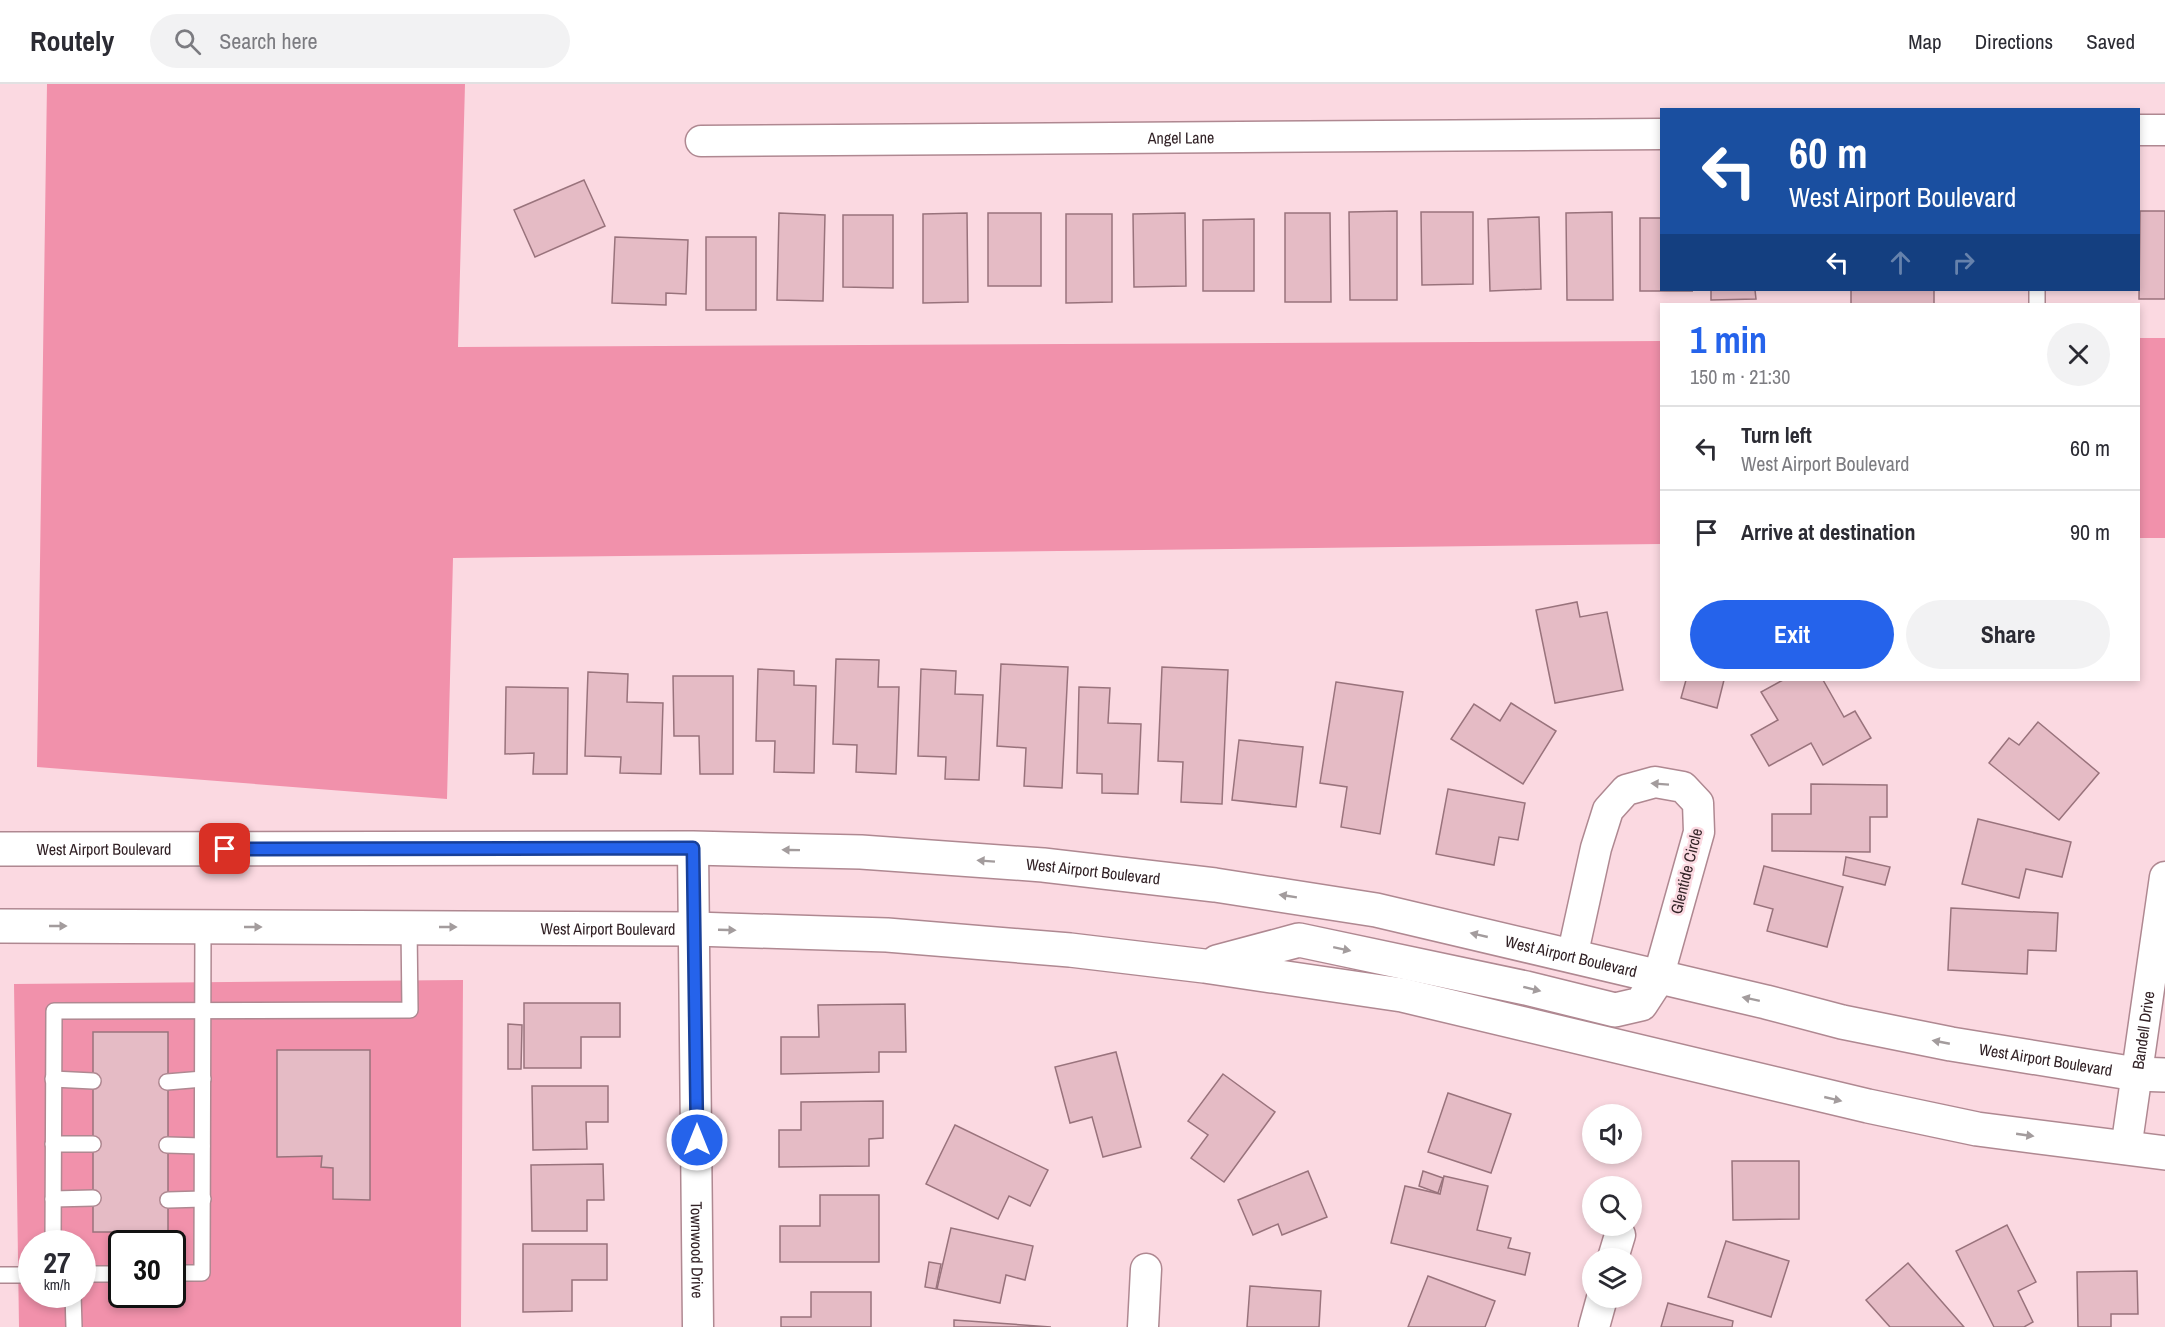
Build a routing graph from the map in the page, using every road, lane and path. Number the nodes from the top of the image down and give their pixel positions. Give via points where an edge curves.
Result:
1 (2140, 130) edge
2 (2165, 130) edge
3 (1660, 134) edge
4 (701, 141) dead end
5 (693, 848) junction
6 (0, 849) edge
7 (2165, 877) edge
8 (0, 926) edge
9 (203, 926) junction
10 (409, 927) junction
11 (695, 929) junction
12 (1572, 957) junction
13 (1204, 966) junction
14 (1658, 978) junction
15 (203, 1010) junction
16 (2151, 1074) edge
17 (54, 1079) junction
18 (203, 1079) junction
19 (93, 1081) dead end
20 (167, 1082) dead end
21 (53, 1144) junction
22 (93, 1144) dead end
23 (166, 1145) dead end
24 (202, 1146) junction
25 (2126, 1149) junction
26 (2165, 1153) edge
27 (93, 1198) dead end
28 (53, 1199) junction
29 (168, 1200) dead end
30 (202, 1200) junction
31 (53, 1230) edge
32 (1146, 1269) dead end
33 (186, 1273) edge
34 (0, 1275) edge
35 (18, 1275) edge
36 (73, 1308) edge
37 (1599, 1308) edge
38 (74, 1327) edge
39 (698, 1327) edge
40 (1143, 1327) edge
41 (1594, 1327) edge

1 - 2 street
3 - 4 street, Angel Lane
5 - 6 main road, West Airport Boulevard
5 - 11 street, Townwood Drive
12 -> 5 main road, West Airport Boulevard via 1376,910 1215,885 1043,865 861,852
7 - 16 street, Bandell Drive
8 -> 9 main road, West Airport Boulevard
9 -> 10 main road, West Airport Boulevard
9 - 15 lane
10 -> 11 main road, West Airport Boulevard
10 - 15 lane via 411,1011
11 -> 13 main road, West Airport Boulevard via 898,936
11 - 39 street, Townwood Drive
12 - 14 main road, West Airport Boulevard
14 -> 12 street, Glentide Circle via 1699,832 1698,803 1683,787 1655,782 1626,790 1608,810
13 -> 14 main road via 1299,940 1615,1010 1641,1004
13 -> 25 main road, West Airport Boulevard via 1402,995 1868,1107 1977,1129
16 -> 14 main road, West Airport Boulevard via 1929,1040
15 - 17 lane via 54,1011
15 - 18 lane
16 - 25 street, Bandell Drive
17 - 19 lane
17 - 21 lane
18 - 20 lane
18 - 24 lane
21 - 22 lane
21 - 28 lane
23 - 24 lane
24 - 30 lane
25 - 26 main road, West Airport Boulevard
27 - 28 lane
28 - 31 lane
29 - 30 lane
30 - 33 lane via 202,1273
32 - 40 street
34 - 35 lane
36 - 38 lane
37 - 41 street

